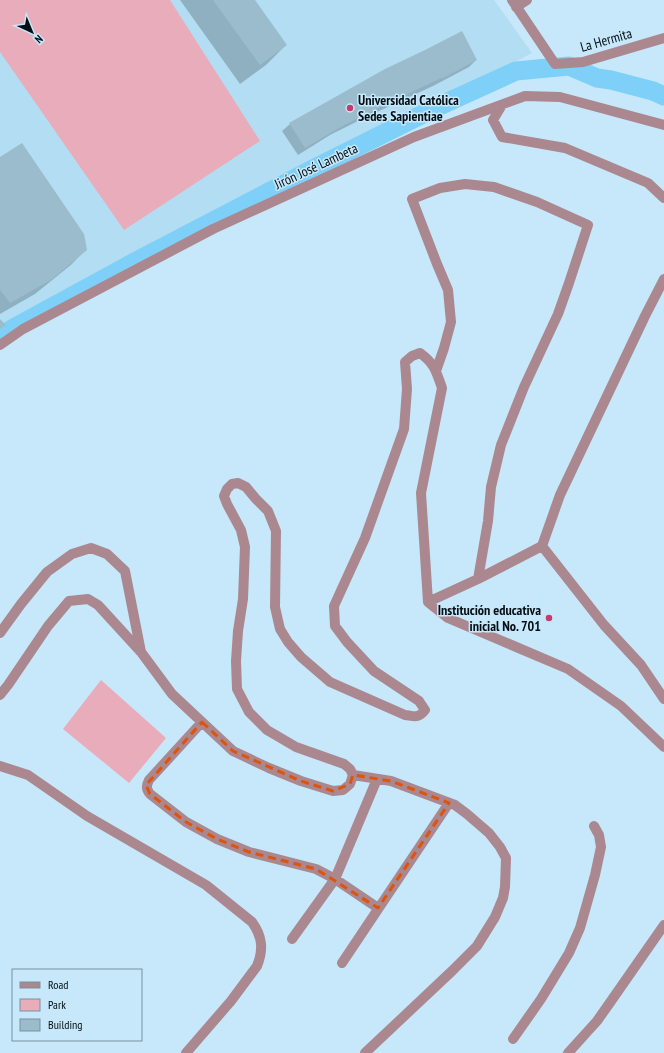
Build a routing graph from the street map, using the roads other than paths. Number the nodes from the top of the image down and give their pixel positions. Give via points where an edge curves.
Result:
1 (527, 0) edge
2 (514, 3) edge
3 (664, 38) edge
4 (502, 105) junction
5 (664, 125) edge
6 (664, 198) edge
7 (664, 279) edge
8 (0, 345) edge
9 (436, 371) junction
10 (542, 546) junction
11 (478, 579) junction
12 (428, 602) junction
13 (0, 633) edge
14 (141, 652) junction
15 (0, 694) edge
16 (664, 699) edge
17 (202, 722) junction
18 (664, 747) edge
19 (0, 766) edge
20 (353, 776) junction
21 (377, 779) junction
22 (449, 803) junction
23 (594, 826) dead end
24 (335, 879) junction
25 (378, 908) junction
26 (664, 926) edge
27 (292, 939) dead end
28 (342, 964) dead end
29 (513, 1040) dead end
30 (186, 1053) edge
31 (365, 1053) edge
32 (568, 1053) edge

1 - 2 street
2 - 3 street, La Hermita via 555,64 583,62
4 - 5 street, Jirón José Lambeta via 525,96 560,97
4 - 6 street via 493,120 502,137 565,148 648,183
4 - 8 street, Jirón José Lambeta via 414,137 213,229 23,329
7 - 10 street via 560,495
9 - 11 street via 450,322 448,290 412,199 440,188 465,184 494,187 537,202 588,225 558,314 524,387 501,445 491,487
9 - 12 street via 442,388 421,493
9 - 20 street via 429,360 420,353 405,362 407,389 404,429 365,538 334,606 336,626 347,642 374,671 419,701 425,710 417,717 330,682 301,657 280,629 275,607 276,531 268,511 246,487 238,483 227,488 224,496 241,530 245,547 243,599 236,661 237,689 250,712 267,730 296,747 344,764
10 - 11 street
10 - 16 street via 604,625 641,665
11 - 12 street
12 - 18 street via 448,618 568,669 621,706
13 - 14 street via 47,572 72,554 90,548 107,554 125,571
14 - 15 street via 98,605 88,600 69,601
14 - 17 street via 172,694
17 - 20 street via 233,751 301,781 333,791 343,790 350,784
17 - 24 street via 149,780 146,785 150,794 186,822 217,839 249,852 316,869
19 - 30 street via 28,775 87,816 206,885 252,922 260,938 260,960 257,966
20 - 21 street
21 - 22 street via 391,781
21 - 24 street
22 - 25 street
22 - 31 street via 479,823 500,847 506,858 503,898 495,917 477,946
23 - 29 street via 601,847 580,928 569,953
24 - 25 street
24 - 27 street
25 - 28 street
26 - 32 street via 597,1021

